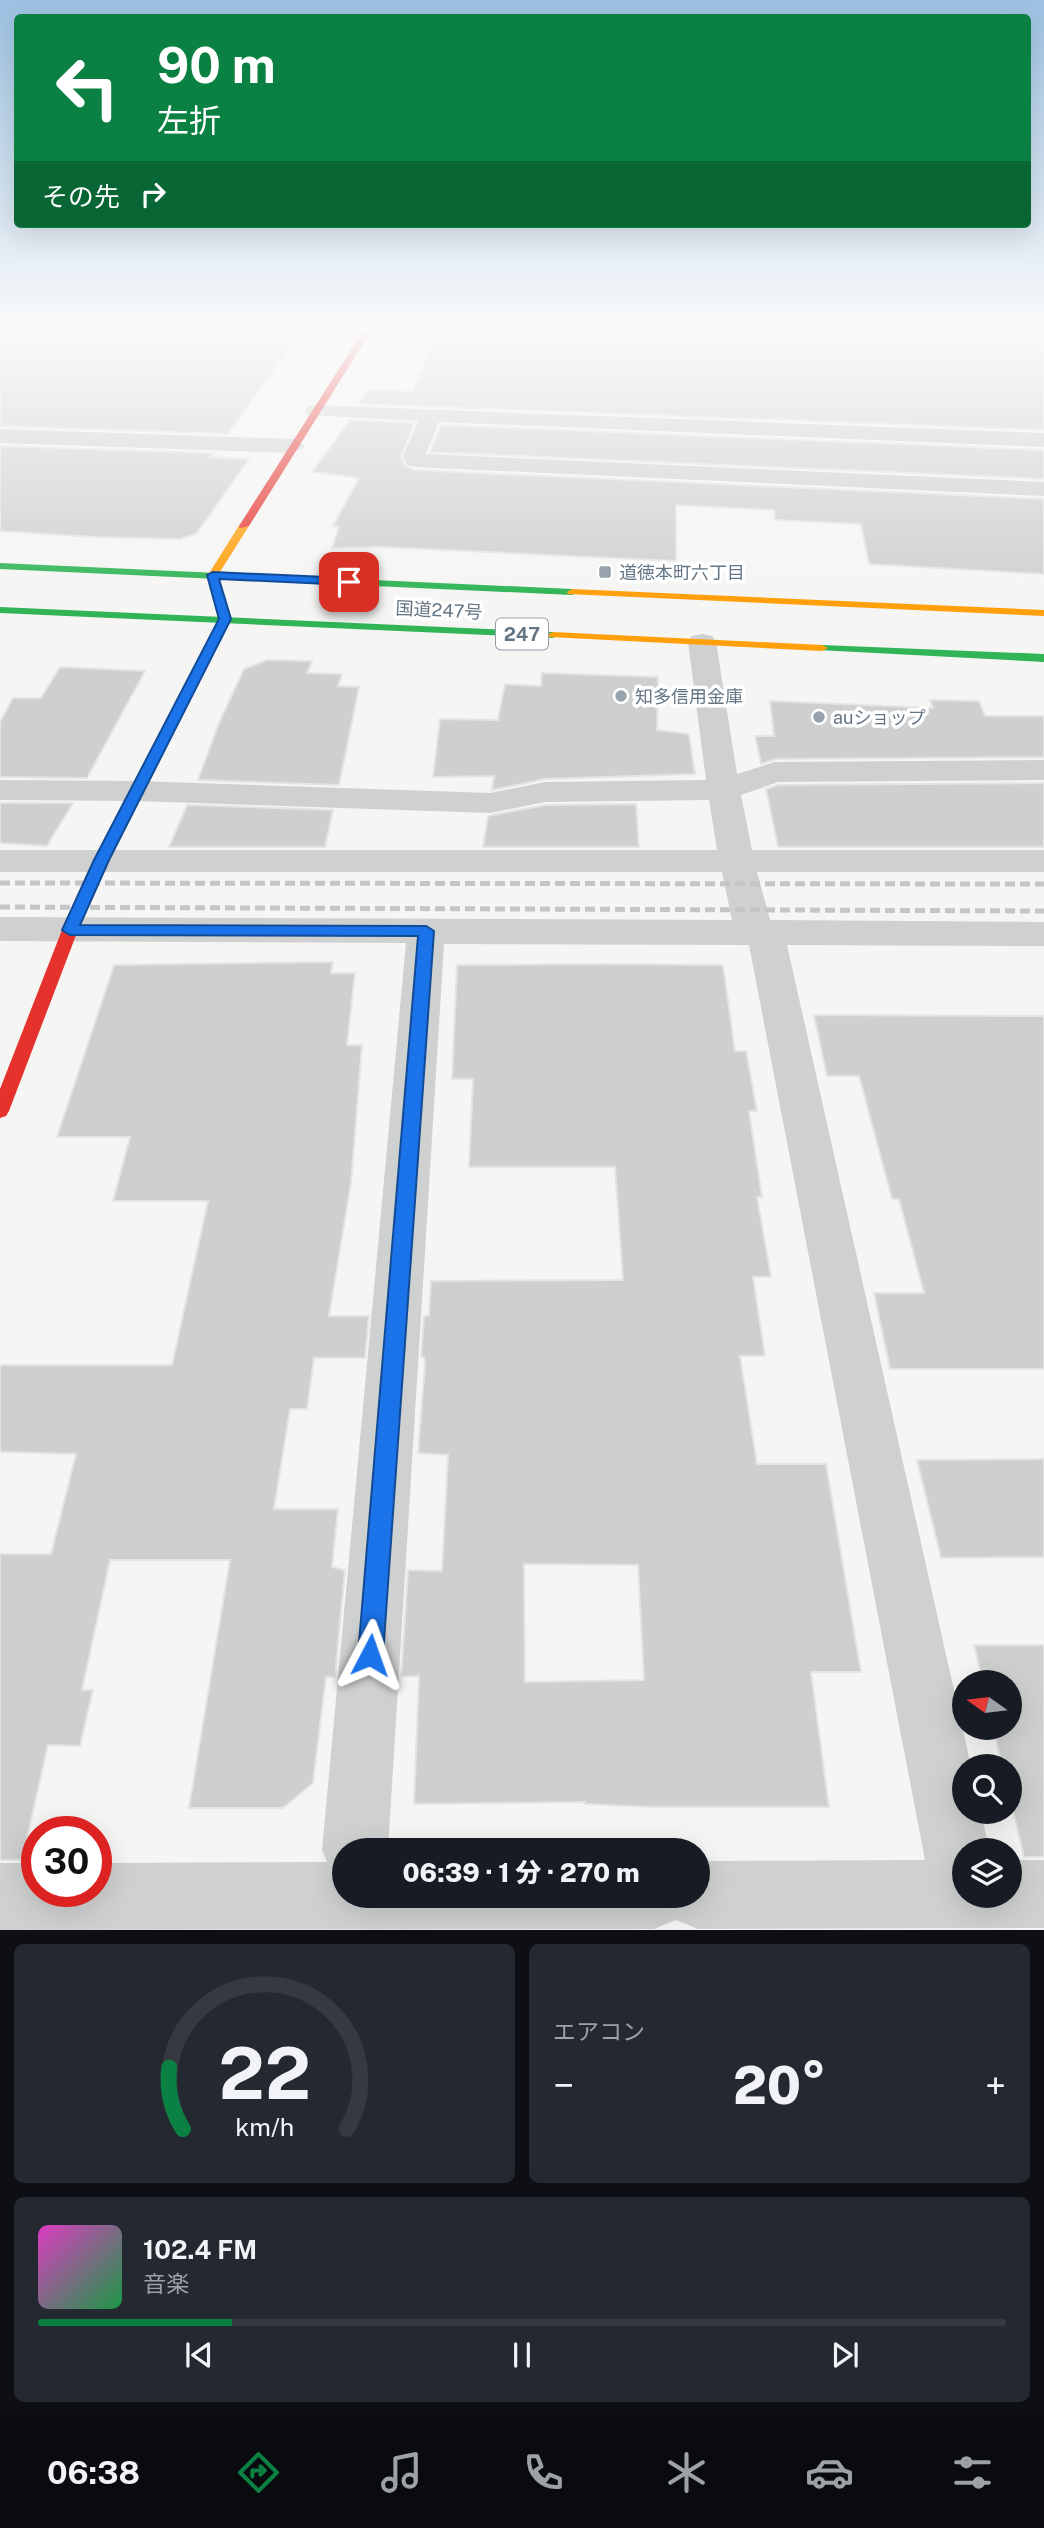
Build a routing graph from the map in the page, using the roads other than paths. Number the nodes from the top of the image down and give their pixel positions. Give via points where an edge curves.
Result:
1 (312, 418) edge
2 (431, 418) edge
3 (485, 418) edge
4 (0, 436) edge
5 (1044, 440) edge
6 (294, 446) junction
7 (1044, 489) edge
8 (0, 566) edge
9 (213, 575) junction
10 (0, 610) edge
11 (1044, 612) edge
12 (225, 619) junction
13 (702, 642) junction
14 (1044, 658) edge
15 (1044, 770) edge
16 (0, 790) edge
17 (722, 790) junction
18 (136, 791) junction
19 (101, 860) junction
20 (734, 860) junction
21 (0, 861) edge
22 (1044, 861) edge
23 (0, 929) edge
24 (70, 930) junction
25 (426, 931) junction
26 (759, 932) junction
27 (1044, 934) edge
28 (0, 1111) edge
29 (356, 1838) edge
30 (953, 1838) edge
31 (1022, 1894) edge
32 (1044, 1894) edge
33 (710, 1895) edge
34 (952, 1895) edge
35 (332, 1896) edge
36 (0, 1897) edge
37 (351, 1908) edge
38 (968, 1908) edge
39 (349, 1930) edge
40 (973, 1930) edge

1 - 6 main road
2 - 7 street via 415,460
3 - 5 street
4 - 6 street
6 - 9 main road
8 - 9 main road, 国道247号 / 247
9 - 11 main road, 国道247号 / 247
9 - 12 main road
10 - 12 main road, 国道247号 / 247
12 - 13 main road, 国道247号 / 247
12 - 18 main road
13 - 14 main road, 国道247号 / 247
13 - 17 street
15 - 17 street via 775,772
16 - 18 street
17 - 18 street via 545,792 490,803
17 - 20 street
18 - 19 main road
19 - 20 street
19 - 21 street
19 - 24 main road
20 - 22 street
20 - 26 street
23 - 24 street
24 - 25 street
24 - 28 main road
25 - 26 street
25 - 29 street
26 - 27 street
26 - 30 street
31 - 32 street
33 - 34 street
35 - 36 street
37 - 39 street
38 - 40 street

